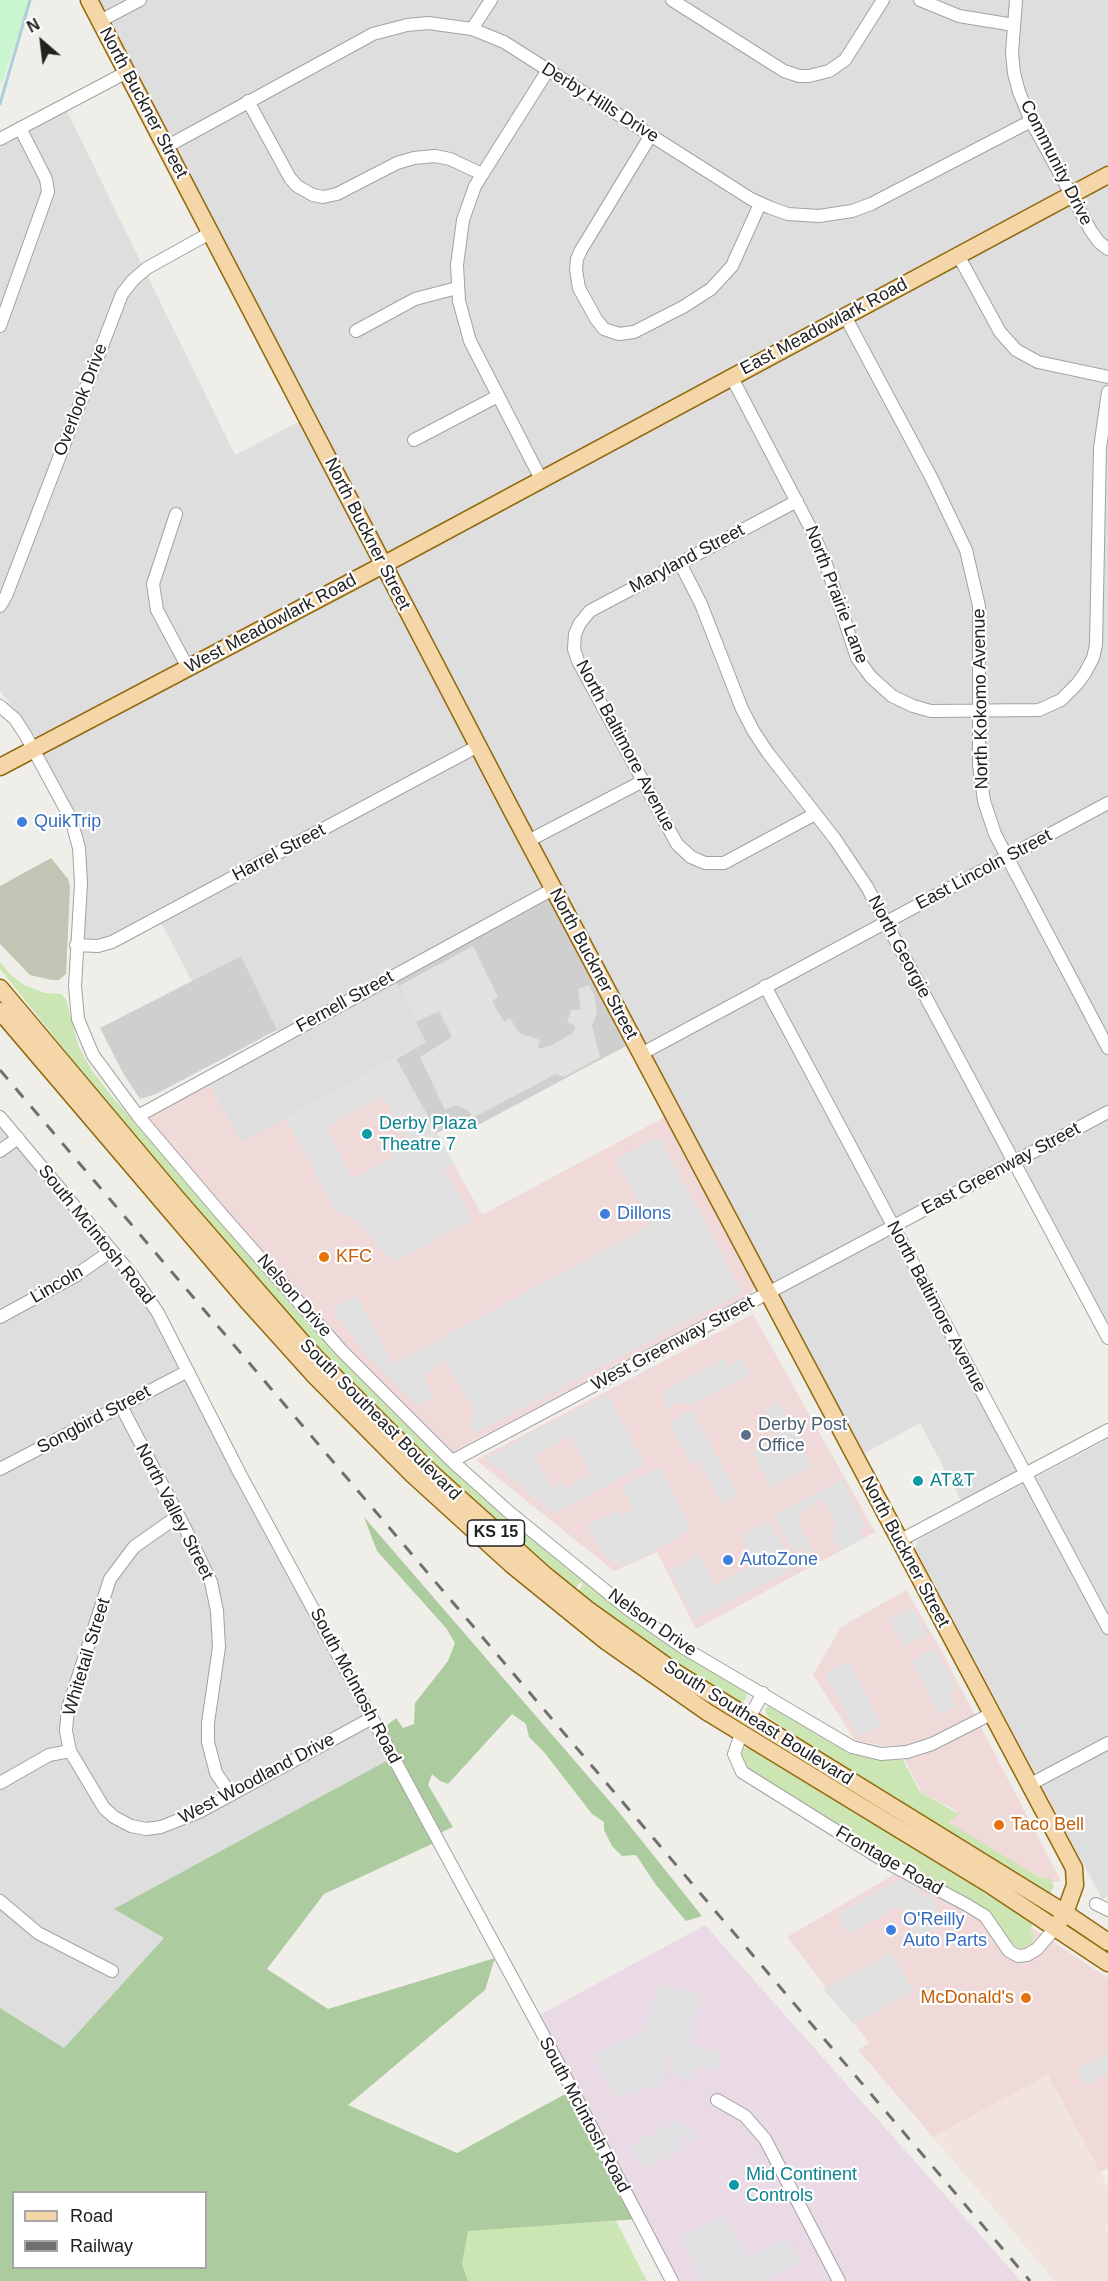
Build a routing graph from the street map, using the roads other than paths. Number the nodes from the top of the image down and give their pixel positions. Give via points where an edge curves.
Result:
1 (89, 0) edge
2 (140, 0) edge
3 (491, 0) edge
4 (672, 0) edge
5 (883, 0) edge
6 (920, 0) edge
7 (1016, 0) edge
8 (100, 21) junction
9 (1014, 25) junction
10 (472, 29) junction
11 (548, 70) junction
12 (127, 72) junction
13 (248, 101) junction
14 (1031, 121) junction
15 (20, 128) junction
16 (651, 135) junction
17 (0, 139) edge
18 (166, 147) junction
19 (482, 174) junction
20 (1108, 175) edge
21 (1071, 195) junction
22 (760, 204) junction
23 (210, 233) junction
24 (1108, 249) edge
25 (958, 255) junction
26 (458, 288) junction
27 (844, 316) junction
28 (0, 326) edge
29 (356, 330) dead end
30 (731, 376) junction
31 (1108, 377) edge
32 (1108, 392) edge
33 (498, 396) junction
34 (414, 440) dead end
35 (541, 479) junction
36 (797, 501) junction
37 (1103, 506) edge
38 (176, 514) dead end
39 (680, 563) junction
40 (383, 565) junction
41 (0, 606) edge
42 (580, 623) joint
43 (1102, 641) edge
44 (188, 668) junction
45 (0, 706) edge
46 (979, 711) junction
47 (478, 746) junction
48 (33, 750) junction
49 (0, 767) edge
50 (643, 781) junction
51 (1108, 804) edge
52 (815, 814) junction
53 (528, 842) junction
54 (1008, 857) junction
55 (553, 889) junction
56 (886, 922) junction
57 (76, 945) junction
58 (765, 986) junction
59 (0, 988) edge
60 (0, 1011) edge
61 (1108, 1048) edge
62 (641, 1054) junction
63 (1108, 1112) edge
64 (138, 1116) junction
65 (0, 1117) edge
66 (18, 1138) junction
67 (0, 1151) edge
68 (1014, 1162) junction
69 (893, 1226) junction
70 (111, 1251) junction
71 (768, 1293) junction
72 (0, 1317) edge
73 (1108, 1338) edge
74 (188, 1371) junction
75 (121, 1406) junction
76 (1108, 1430) edge
77 (452, 1461) junction
78 (0, 1469) edge
79 (1025, 1474) junction
80 (178, 1516) junction
81 (899, 1541) junction
82 (1108, 1628) edge
83 (763, 1693) junction
84 (691, 1701) junction
85 (991, 1714) junction
86 (372, 1718) junction
87 (749, 1718) junction
88 (741, 1734) junction
89 (1108, 1743) edge
90 (70, 1751) junction
91 (804, 1752) junction
92 (0, 1783) edge
93 (1029, 1785) junction
94 (231, 1795) junction
95 (0, 1901) edge
96 (1096, 1904) dead end
97 (1108, 1910) edge
98 (1060, 1920) junction
99 (1108, 1942) edge
100 (1108, 1963) edge
101 (112, 1971) dead end
102 (717, 2100) dead end
103 (672, 2281) edge
104 (839, 2281) edge

1 - 8 main road, North Buckner Street
2 - 8 street
3 - 10 street
4 - 5 street via 784,71 799,76 829,71 845,60
6 - 9 street via 959,16
7 - 9 street, Community Drive
8 - 12 main road, North Buckner Street
9 - 14 street, Community Drive via 1014,73
10 - 11 street, Derby Hills Drive via 504,42
10 - 13 street, Derby Hills Drive via 428,23 373,34
11 - 16 street, Derby Hills Drive
11 - 19 street
12 - 15 street
12 - 18 main road, North Buckner Street
13 - 18 street, Derby Hills Drive
13 - 19 street via 290,178 313,195 337,194 414,158 450,159
14 - 21 street, Community Drive
14 - 22 street, Derby Hills Drive via 883,199 856,209 806,216
15 - 17 street
15 - 28 street via 46,179 48,192
16 - 22 street, Derby Hills Drive
16 - 22 street via 577,259 579,288 604,329 619,334 634,332 711,289 732,266
18 - 23 main road, North Buckner Street
19 - 26 street via 463,220
20 - 21 main road, East Meadowlark Road
21 - 24 street, Community Drive via 1095,237
21 - 25 main road, East Meadowlark Road
23 - 40 main road, North Buckner Street
23 - 41 street, Overlook Drive via 147,268 122,294
25 - 27 main road, East Meadowlark Road
25 - 31 street via 1000,332 1016,350 1038,362
26 - 29 street via 416,299
26 - 33 street via 470,342
27 - 30 main road, East Meadowlark Road
27 - 46 street, North Kokomo Avenue via 966,550 979,606
30 - 35 main road, East Meadowlark Road
30 - 36 street, North Prairie Lane
32 - 37 street, North Prairie Lane via 1100,438
33 - 34 street
33 - 35 street
35 - 40 main road, West Meadowlark Road
36 - 39 street, Maryland Street
36 - 46 street, North Prairie Lane via 824,558 857,658 871,677 892,696 916,707 931,711
37 - 43 street, North Prairie Lane
38 - 44 street via 153,584 157,610
39 - 42 street, Maryland Street via 591,611
39 - 52 street, North Georgie via 754,732
40 - 44 main road, West Meadowlark Road
40 - 47 main road, North Buckner Street
42 - 50 street, North Baltimore Avenue via 575,634 575,655
43 - 46 street, North Prairie Lane via 1085,673 1061,700 1030,711
44 - 48 main road, West Meadowlark Road
45 - 48 street, Nelson Drive via 21,728
46 - 54 street, North Kokomo Avenue via 982,794
47 - 53 main road, North Buckner Street
47 - 57 street, Harrel Street via 112,942
48 - 49 main road, West Meadowlark Road
48 - 57 street, Nelson Drive via 71,819 79,848 81,883
50 - 52 street, North Baltimore Avenue via 677,844 697,861 724,863
50 - 53 street
51 - 54 street, East Lincoln Street
52 - 56 street, North Georgie via 852,863
53 - 55 main road, North Buckner Street
54 - 56 street, East Lincoln Street
54 - 61 street, North Kokomo Avenue
55 - 62 main road, North Buckner Street
55 - 64 street, Fernell Street
56 - 58 street, East Lincoln Street
56 - 68 street, North Georgie
57 - 64 street, Nelson Drive via 78,1019 93,1056
58 - 62 street, East Lincoln Street
58 - 69 street, North Baltimore Avenue
59 - 87 main road, South Southeast Boulevard / KS 15 via 315,1357 419,1462 587,1609 675,1672
60 - 84 main road, South Southeast Boulevard / KS 15 via 249,1303 379,1441 544,1592
62 - 71 main road, North Buckner Street
63 - 68 street, East Greenway Street
64 - 77 street, Nelson Drive via 342,1350
65 - 66 street, South McIntosh Road
66 - 67 street
66 - 70 street, South McIntosh Road
68 - 69 street, East Greenway Street
68 - 73 street, North Georgie
69 - 71 street, West Greenway Street
69 - 79 street, North Baltimore Avenue
70 - 72 street, Lincoln via 75,1276
70 - 74 street, South McIntosh Road via 146,1294
71 - 77 street, West Greenway Street
71 - 81 main road, North Buckner Street
74 - 75 street, Songbird Street
74 - 86 street, South McIntosh Road
75 - 78 street, Songbird Street
75 - 80 street, North Valley Street
76 - 79 street
77 - 83 street, Nelson Drive via 628,1609 684,1648
79 - 81 street
79 - 82 street, North Baltimore Avenue
80 - 90 street, Whitetail Street via 134,1547 110,1579 68,1708 66,1731
80 - 94 street, North Valley Street via 211,1582 217,1611 219,1647 208,1742 216,1773
81 - 85 main road, North Buckner Street
83 - 85 street, Nelson Drive via 852,1746 874,1753 907,1752 932,1744
83 - 87 street
84 - 87 main road via 708,1702 736,1720
84 - 88 main road, South Southeast Boulevard / KS 15
85 - 93 main road, North Buckner Street
86 - 94 street, West Woodland Drive
86 - 103 street, South McIntosh Road
87 - 91 main road, South Southeast Boulevard / KS 15
88 - 91 main road via 758,1734 790,1752
88 - 98 main road, South Southeast Boulevard / KS 15 via 992,1886
88 - 98 street, Frontage Road via 734,1754 742,1772 886,1862 984,1916 1009,1951 1018,1956 1028,1955
89 - 93 street
90 - 92 street via 49,1755
90 - 94 street, West Woodland Drive via 100,1804 114,1817 137,1828 162,1827
91 - 98 main road, South Southeast Boulevard / KS 15
93 - 98 main road, North Buckner Street via 1077,1881
95 - 101 street via 42,1935
96 - 97 street
98 - 99 main road, South Southeast Boulevard / KS 15
98 - 100 main road, South Southeast Boulevard / KS 15
102 - 104 street via 745,2116 765,2139

